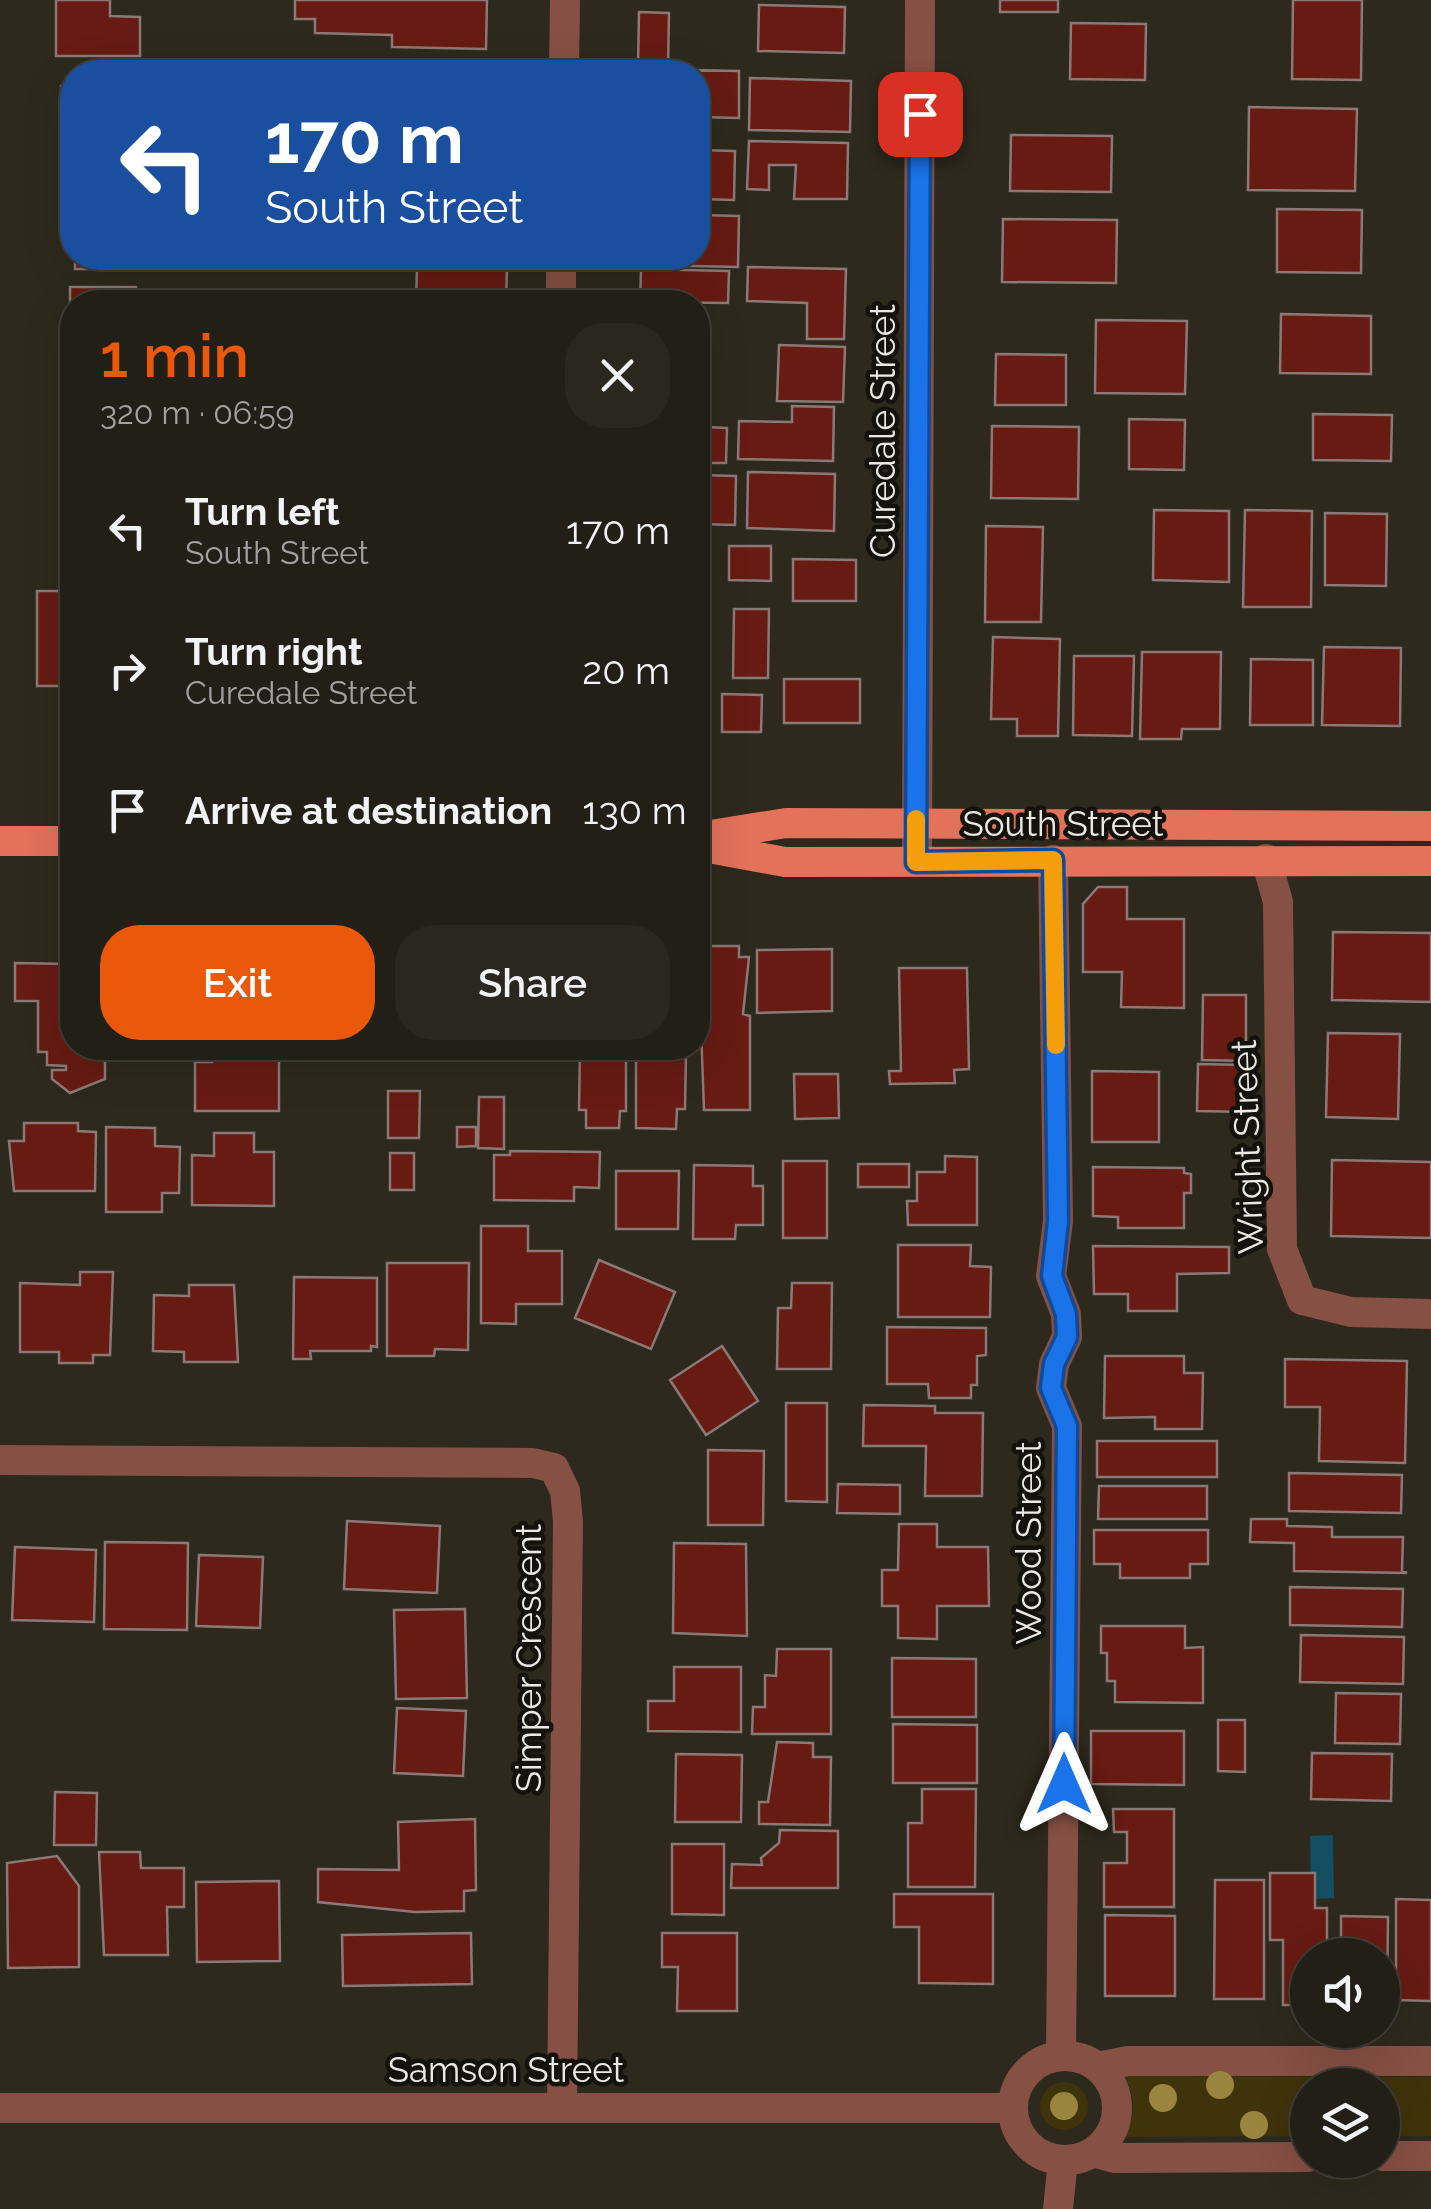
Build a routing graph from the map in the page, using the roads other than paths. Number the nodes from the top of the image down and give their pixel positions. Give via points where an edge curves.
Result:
1 (565, 0) edge
2 (920, 0) edge
3 (564, 60) edge
4 (916, 826) junction
5 (1431, 826) edge
6 (710, 836) edge
7 (0, 841) edge
8 (60, 841) edge
9 (710, 848) edge
10 (1266, 859) junction
11 (1053, 860) junction
12 (1431, 861) edge
13 (916, 862) junction
14 (1431, 1314) edge
15 (0, 1460) edge
16 (1061, 2056) junction
17 (1431, 2061) edge
18 (1097, 2066) junction
19 (562, 2106) junction
20 (0, 2108) edge
21 (1012, 2108) junction
22 (1093, 2152) junction
23 (1400, 2156) edge
24 (1431, 2156) edge
25 (1290, 2157) edge
26 (1063, 2160) junction
27 (1058, 2209) edge

1 - 3 street
2 - 4 street, Curedale Street
4 - 5 main road, South Street
4 - 6 main road, South Street via 786,823
4 - 13 street, Curedale Street
7 - 8 main road
9 - 13 main road, South Street via 785,862
10 - 11 main road, South Street
10 - 12 main road, South Street
10 - 14 street, Wright Street via 1278,902 1282,1249 1302,1300 1351,1312
11 - 13 main road, South Street
11 - 16 street, Wood Street via 1058,1221 1052,1276 1067,1337 1051,1388 1067,1426
15 - 19 street, Simper Crescent via 533,1462 554,1468 568,1521
16 - 18 street
16 - 21 street via 1026,2072
17 - 18 street
18 - 22 street via 1117,2100 1108,2138
19 - 20 street, Samson Street
19 - 21 street, Samson Street
21 - 26 street via 1014,2124 1033,2149
22 - 25 street via 1115,2158
22 - 26 street
23 - 24 street
26 - 27 street

